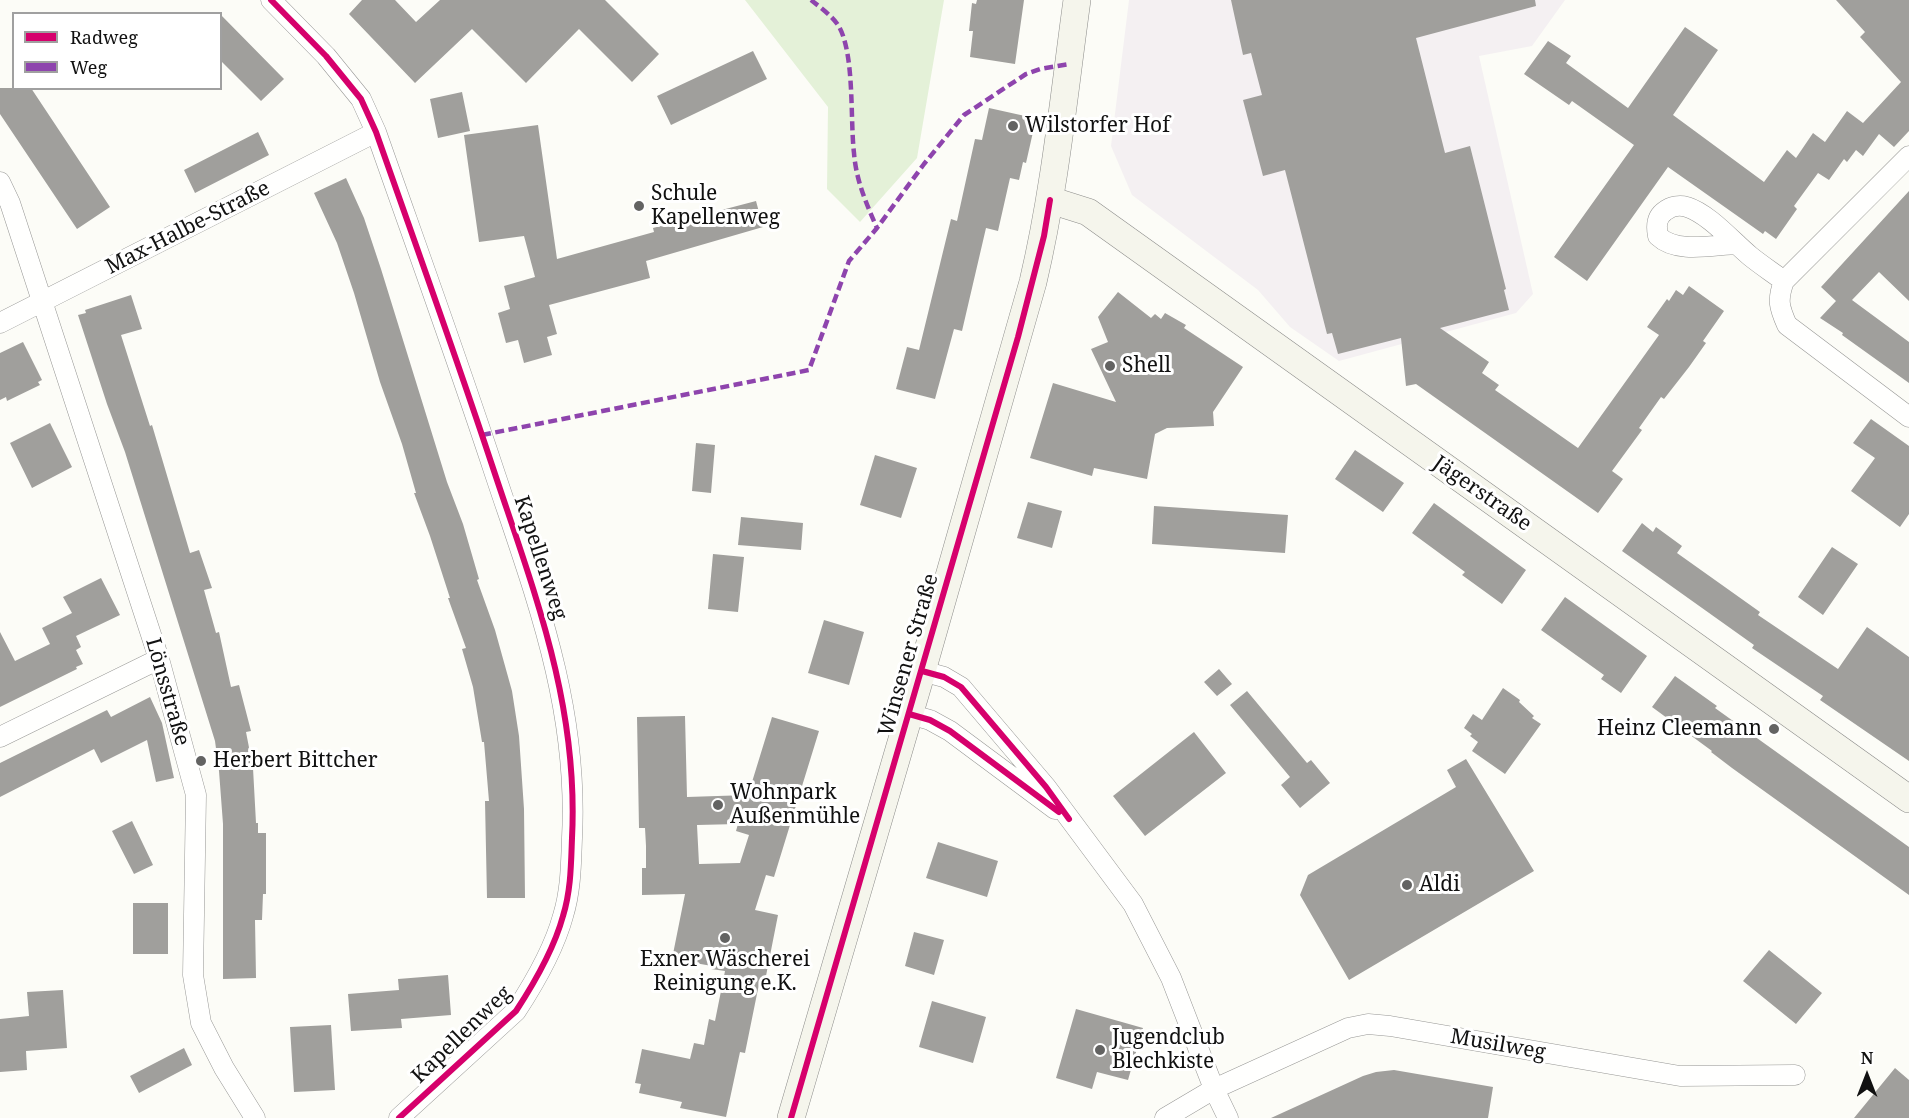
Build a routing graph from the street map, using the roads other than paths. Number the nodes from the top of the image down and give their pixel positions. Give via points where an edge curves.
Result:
1 (271, 0) edge
2 (1077, 0) edge
3 (376, 132) junction
4 (1909, 156) edge
5 (0, 182) edge
6 (1050, 200) junction
7 (1737, 244) dead end
8 (1784, 281) junction
9 (42, 302) junction
10 (0, 323) edge
11 (1909, 417) edge
12 (159, 659) junction
13 (922, 671) junction
14 (909, 714) junction
15 (0, 737) edge
16 (1909, 800) edge
17 (1070, 819) junction
18 (1795, 1075) dead end
19 (1214, 1089) junction
20 (255, 1118) edge
21 (399, 1118) edge
22 (791, 1118) edge
23 (1165, 1118) edge
24 (1228, 1118) edge

1 - 3 street, Kapellenweg via 326,56 361,99
2 - 6 main road, Winsener Straße
3 - 9 street, Max-Halbe-Straße
3 - 21 street, Kapellenweg via 547,630 567,722 574,813 564,914 529,992 516,1011
4 - 8 street
5 - 9 street, Lönsstraße
6 - 13 main road, Winsener Straße via 1018,337
6 - 16 main road, Jägerstraße via 1089,212
7 - 8 street
8 - 11 street via 1779,295 1787,325
9 - 10 street, Max-Halbe-Straße
9 - 12 street, Lönsstraße
12 - 15 street
12 - 20 street, Lönsstraße via 196,795 193,975 201,1023
13 - 14 main road, Winsener Straße
13 - 17 street via 961,687
14 - 17 street via 950,731
14 - 22 main road, Winsener Straße
17 - 19 street via 1133,904 1171,978
18 - 19 street, Musilweg via 1680,1076 1368,1024 1348,1028
19 - 23 street, Musilweg
19 - 24 street

